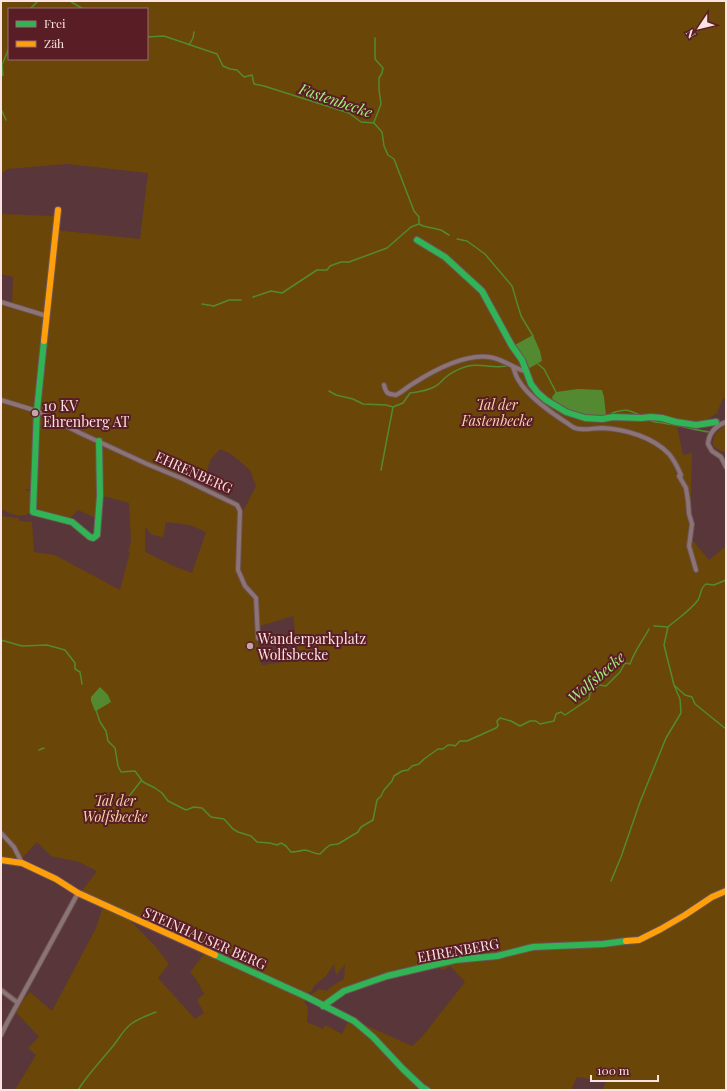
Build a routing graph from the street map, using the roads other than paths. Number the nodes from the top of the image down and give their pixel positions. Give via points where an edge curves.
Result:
1 (58, 210) dead end
2 (417, 240) dead end
3 (1, 302) edge
4 (48, 316) junction
5 (513, 367) junction
6 (526, 371) junction
7 (384, 384) dead end
8 (1, 400) edge
9 (37, 411) junction
10 (716, 422) dead end
11 (726, 422) edge
12 (100, 441) junction
13 (726, 467) edge
14 (696, 570) dead end
15 (258, 638) dead end
16 (1, 833) edge
17 (1, 860) edge
18 (22, 862) junction
19 (726, 891) edge
20 (78, 893) junction
21 (1, 990) edge
22 (18, 1003) junction
23 (322, 1006) junction
24 (1, 1035) edge
25 (427, 1090) edge

1 - 4 street
2 - 6 street via 445,257 482,291
3 - 4 street
4 - 9 street
5 - 6 street
5 - 7 street via 490,357 478,357 462,360 435,371 396,395 386,392
5 - 14 street via 519,382 527,392 575,428 600,428 637,434 668,454 686,488 692,524 689,546
6 - 10 street via 531,384 546,400 566,412 585,418 651,417 687,424
8 - 9 street, EHRENBERG
9 - 12 street, EHRENBERG
9 - 12 street via 33,512 72,522 92,538 97,535
11 - 13 street via 713,431 708,444 712,451 721,457
12 - 15 street, EHRENBERG via 237,505 240,511 238,570 245,586 256,598
16 - 18 street via 14,847
17 - 18 street, STEINHAUSER BERG
18 - 20 street, STEINHAUSER BERG via 56,878
19 - 23 street, EHRENBERG via 639,940 533,947 497,956 454,960 387,976 344,991
20 - 22 street
20 - 23 street, STEINHAUSER BERG
21 - 22 street
22 - 24 street
23 - 25 street via 360,1025

